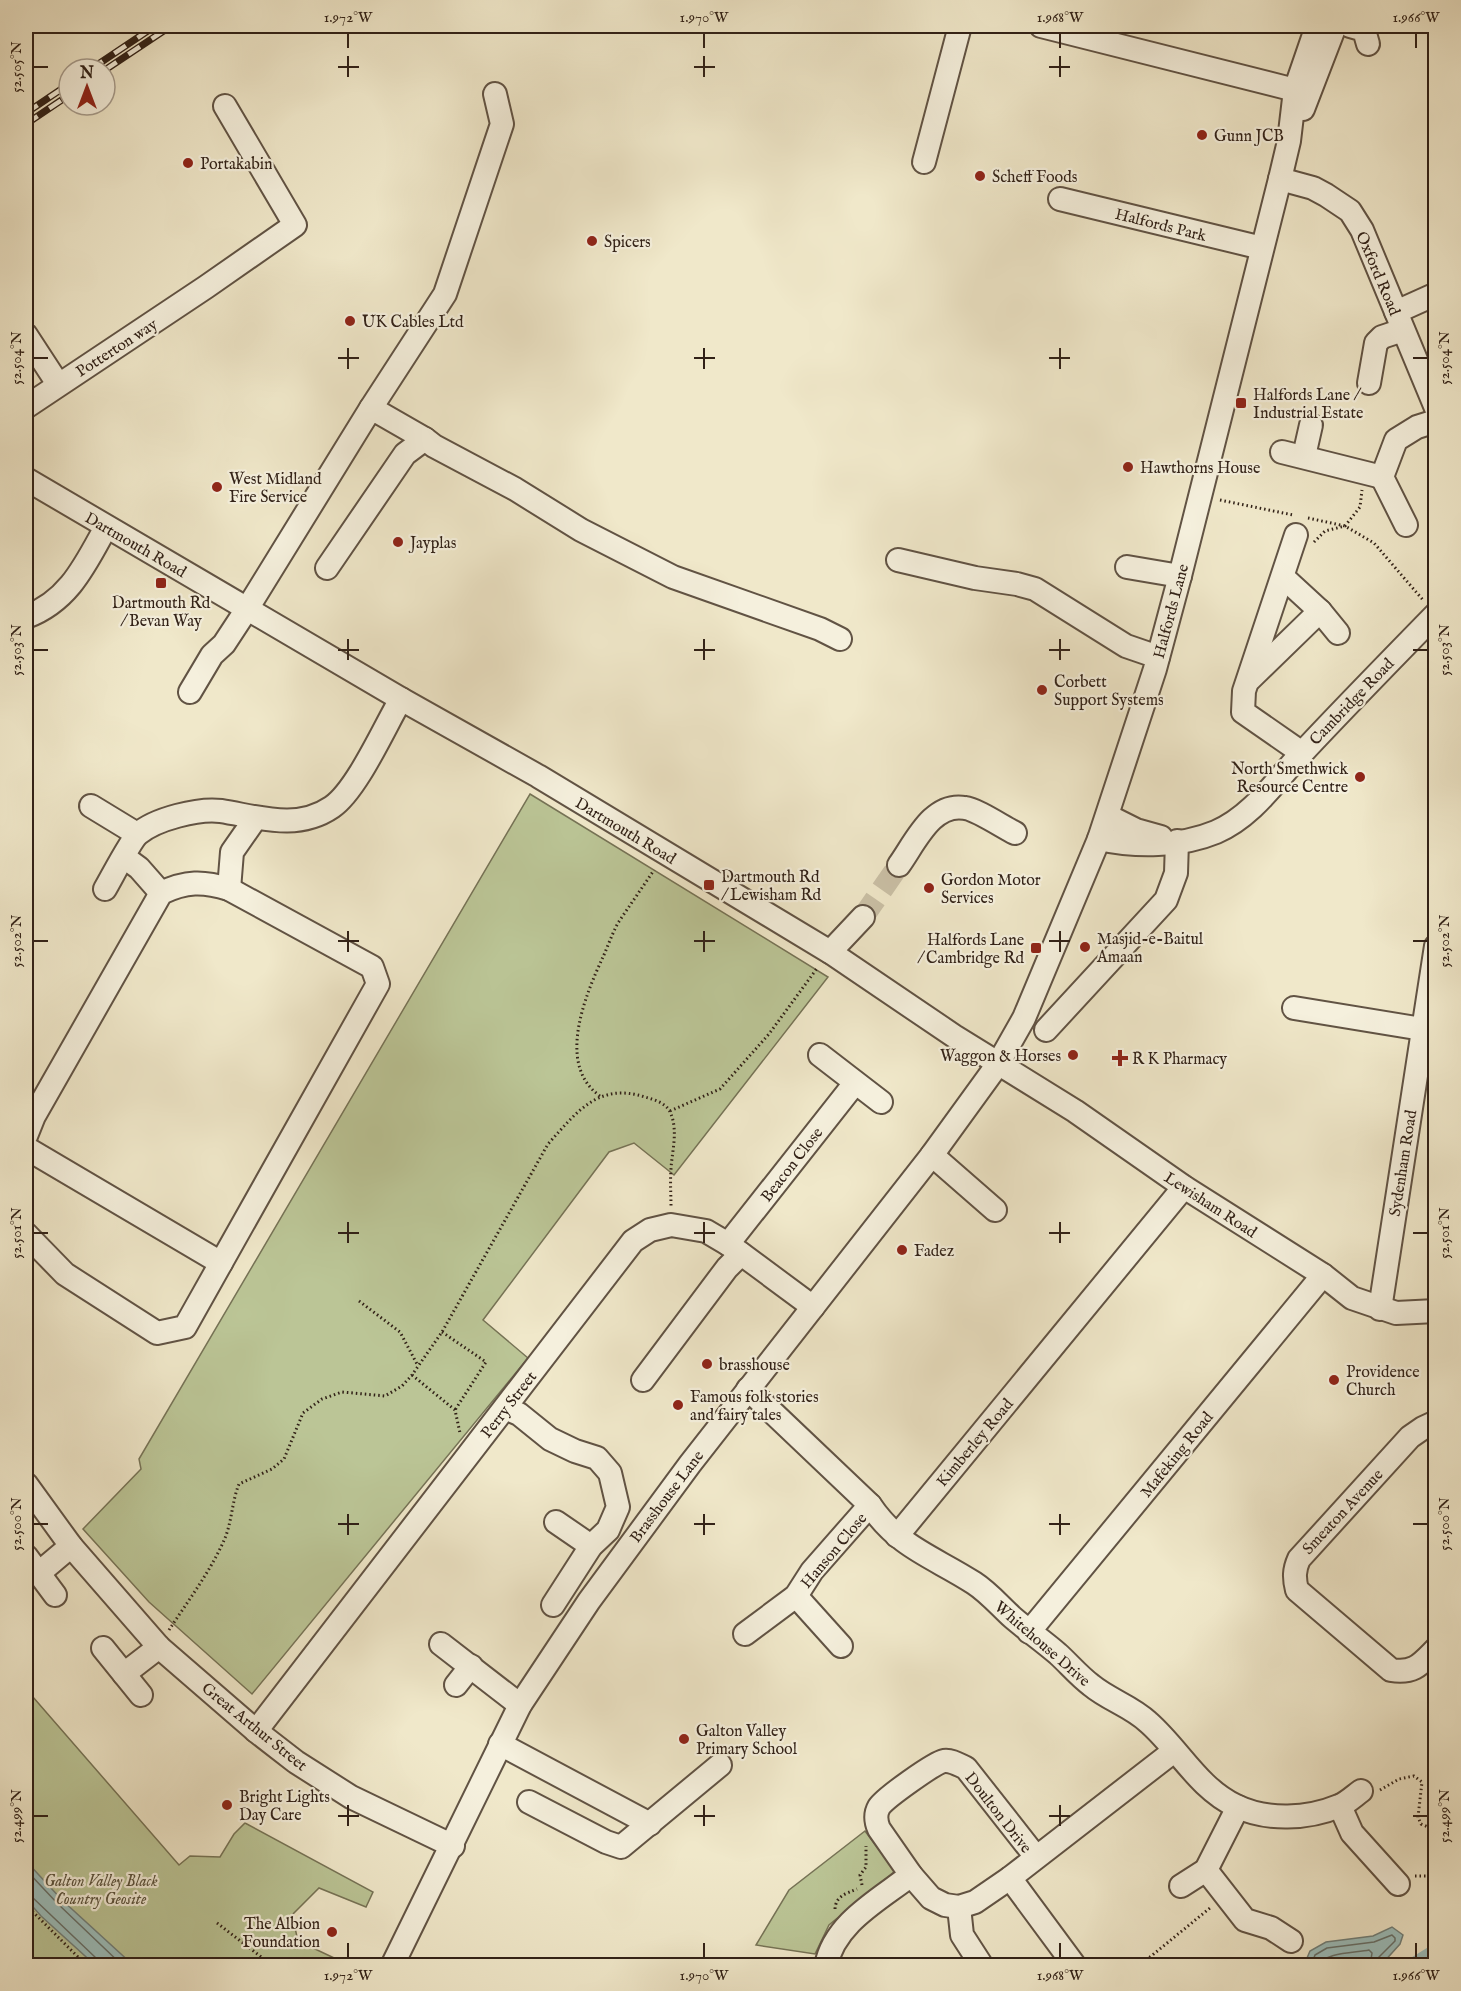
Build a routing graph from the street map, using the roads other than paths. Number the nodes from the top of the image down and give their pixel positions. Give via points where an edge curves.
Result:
1 (960, 26) edge
2 (1041, 26) edge
3 (1317, 26) edge
4 (1335, 26) edge
5 (1350, 26) edge
6 (1368, 44) dead end
7 (1295, 90) junction
8 (495, 94) dead end
9 (225, 106) dead end
10 (1289, 141) junction
11 (924, 162) dead end
12 (1280, 179) junction
13 (1060, 199) dead end
14 (1262, 248) junction
15 (1436, 294) edge
16 (1399, 321) junction
17 (26, 334) edge
18 (1369, 383) dead end
19 (58, 384) junction
20 (26, 407) edge
21 (371, 408) junction
22 (1436, 408) edge
23 (1436, 421) edge
24 (1311, 426) dead end
25 (425, 439) junction
26 (1282, 452) dead end
27 (1304, 456) junction
28 (1373, 476) junction
29 (26, 479) edge
30 (1406, 525) dead end
31 (106, 527) junction
32 (1303, 540) road end
33 (898, 560) dead end
34 (1127, 567) dead end
35 (327, 568) dead end
36 (1180, 576) junction
37 (1283, 577) junction
38 (247, 609) junction
39 (1320, 611) junction
40 (1435, 614) edge
41 (26, 617) edge
42 (1338, 633) dead end
43 (840, 639) dead end
44 (1158, 657) junction
45 (1247, 682) junction
46 (190, 692) dead end
47 (400, 699) junction
48 (1302, 753) junction
49 (91, 806) dead end
50 (1108, 816) junction
51 (255, 819) junction
52 (1015, 833) dead end
53 (137, 834) junction
54 (1099, 839) junction
55 (1177, 842) junction
56 (124, 857) junction
57 (899, 865) tunnel mouth
58 (105, 889) dead end
59 (229, 889) junction
60 (161, 893) junction
61 (863, 917) tunnel mouth
62 (1436, 946) edge
63 (830, 952) junction
64 (1294, 1008) dead end
65 (1422, 1029) junction
66 (1046, 1030) dead end
67 (820, 1055) dead end
68 (998, 1064) junction
69 (855, 1083) junction
70 (881, 1102) dead end
71 (26, 1136) edge
72 (26, 1148) edge
73 (932, 1155) junction
74 (1184, 1187) junction
75 (995, 1210) dead end
76 (26, 1234) edge
77 (735, 1249) junction
78 (221, 1263) junction
79 (1323, 1275) junction
80 (813, 1307) junction
81 (1380, 1309) junction
82 (1436, 1311) edge
83 (643, 1380) dead end
84 (748, 1389) junction
85 (505, 1408) junction
86 (1436, 1422) edge
87 (26, 1484) edge
88 (870, 1505) junction
89 (556, 1521) dead end
90 (897, 1536) junction
91 (71, 1546) junction
92 (591, 1546) junction
93 (32, 1565) edge
94 (55, 1595) dead end
95 (796, 1596) junction
96 (553, 1605) dead end
97 (1029, 1632) junction
98 (745, 1634) dead end
99 (441, 1644) dead end
100 (842, 1646) dead end
101 (159, 1647) junction
102 (104, 1648) dead end
103 (1436, 1649) edge
104 (471, 1666) junction
105 (124, 1674) junction
106 (456, 1685) dead end
107 (141, 1695) dead end
108 (520, 1705) junction
109 (256, 1731) junction
110 (500, 1744) junction
111 (1174, 1751) junction
112 (720, 1765) dead end
113 (1361, 1791) road end
114 (529, 1802) dead end
115 (1340, 1806) junction
116 (1238, 1807) junction
117 (650, 1824) junction
118 (453, 1846) junction
119 (1036, 1857) junction
120 (1206, 1870) junction
121 (911, 1875) junction
122 (1011, 1878) junction
123 (1398, 1884) dead end
124 (1181, 1887) dead end
125 (959, 1907) junction
126 (1291, 1941) dead end
127 (392, 1965) edge
128 (826, 1965) edge
129 (982, 1965) edge
130 (1075, 1965) edge

1 - 11 street
2 - 7 street
3 - 7 street, Halfords Lane
4 - 10 street, Halfords Lane
5 - 6 street via 1364,30
7 - 10 street, Halfords Lane
8 - 21 street via 502,123 445,294
9 - 19 street, Potterton way via 295,225
10 - 12 street, Halfords Lane
12 - 14 street, Halfords Lane
12 - 16 street, Oxford Road via 1313,188 1350,211 1362,230
13 - 14 street, Halfords Park
14 - 36 street, Halfords Lane
15 - 16 street
16 - 18 street via 1376,343
16 - 22 street, Oxford Road
17 - 19 street
19 - 20 street, Potterton way
21 - 25 street
21 - 38 street
23 - 28 street via 1396,440
24 - 27 street
25 - 35 street via 405,454
25 - 43 street via 581,530 673,577
26 - 27 street
27 - 28 street
28 - 30 street
29 - 31 street, Dartmouth Road
31 - 38 street, Dartmouth Road
31 - 41 street via 66,592
32 - 37 street
33 - 44 street via 1035,589 1126,646
34 - 36 street
36 - 44 street, Halfords Lane
37 - 39 street
37 - 45 street
38 - 46 street
38 - 47 street, Dartmouth Road
39 - 42 street
39 - 45 street
40 - 48 street, Cambridge Road
44 - 50 street, Halfords Lane
45 - 48 street via 1243,712
47 - 51 street via 352,787 333,807 309,818 281,822
47 - 63 street, Dartmouth Road via 538,776
48 - 55 street, Cambridge Road via 1251,810 1218,831
49 - 53 street
50 - 54 street, Halfords Lane
50 - 55 street, Cambridge Road via 1136,830
51 - 53 street via 218,811 180,815 156,822
51 - 59 street via 232,852
52 - 57 street via 966,808 948,809 935,814
53 - 56 street
54 - 55 street, Cambridge Road via 1143,845
54 - 68 street, Halfords Lane via 1024,1018
55 - 66 street via 1176,873 1166,900 1071,988
56 - 58 street
56 - 60 street
59 - 60 street via 194,883
59 - 78 street via 372,967 378,984
60 - 71 street
61 - 63 street
62 - 65 street, Sydenham Road
63 - 68 street, Dartmouth Road
64 - 65 street
65 - 81 street, Sydenham Road
67 - 69 street
68 - 73 street, Brasshouse Lane
68 - 74 street, Lewisham Road via 1075,1111
69 - 70 street
69 - 77 street, Beacon Close
72 - 78 street
73 - 75 street
73 - 80 street, Brasshouse Lane
74 - 79 street, Lewisham Road
74 - 90 street, Kimberley Road
76 - 78 street via 65,1274 157,1333 185,1327
77 - 80 street
77 - 83 street, Beacon Close via 727,1268
77 - 85 street, Perry Street via 706,1232 671,1225 650,1230 633,1241
79 - 81 street, Lewisham Road via 1352,1298
79 - 97 street, Mafeking Road
80 - 84 street, Brasshouse Lane
81 - 82 street, Lewisham Road via 1396,1313
84 - 88 street
84 - 108 street, Brasshouse Lane via 589,1601
85 - 92 street via 519,1414 550,1439 597,1458 610,1473 618,1507 608,1530
85 - 109 street, Perry Street
86 - 103 street, Smeaton Avenue via 1410,1437 1299,1558 1294,1579 1297,1590 1391,1670 1418,1668
87 - 91 street, Great Arthur Street
88 - 90 street
88 - 95 street, Hanson Close via 812,1571
89 - 92 street
90 - 97 street, Whitehouse Drive via 920,1554 975,1584
91 - 93 street
91 - 101 street, Great Arthur Street
92 - 96 street
93 - 94 street
95 - 98 street, Hanson Close
95 - 100 street, Hanson Close
97 - 111 street, Whitehouse Drive via 1093,1687 1150,1723
99 - 104 street
101 - 105 street
101 - 109 street, Great Arthur Street
102 - 105 street
104 - 106 street
104 - 108 street
105 - 107 street
108 - 110 street, Brasshouse Lane
109 - 118 street, Great Arthur Street via 351,1797
110 - 117 street
110 - 118 street, Brasshouse Lane
111 - 116 street, Whitehouse Drive via 1214,1794
111 - 119 street, Doulton Drive
112 - 117 street
113 - 115 street, Whitehouse Drive
114 - 117 street via 621,1847
115 - 116 street, Whitehouse Drive via 1312,1815 1281,1816
115 - 123 street via 1352,1833
116 - 120 street
118 - 127 street, Brasshouse Lane
119 - 121 street, Doulton Drive via 966,1768 945,1761 932,1766 878,1808 879,1829
119 - 122 street, Doulton Drive
120 - 124 street
120 - 126 street via 1245,1920 1271,1928
121 - 125 street via 931,1898
121 - 128 street via 846,1926 829,1952
122 - 125 street, Doulton Drive via 975,1902
122 - 130 street
125 - 129 street via 962,1935

